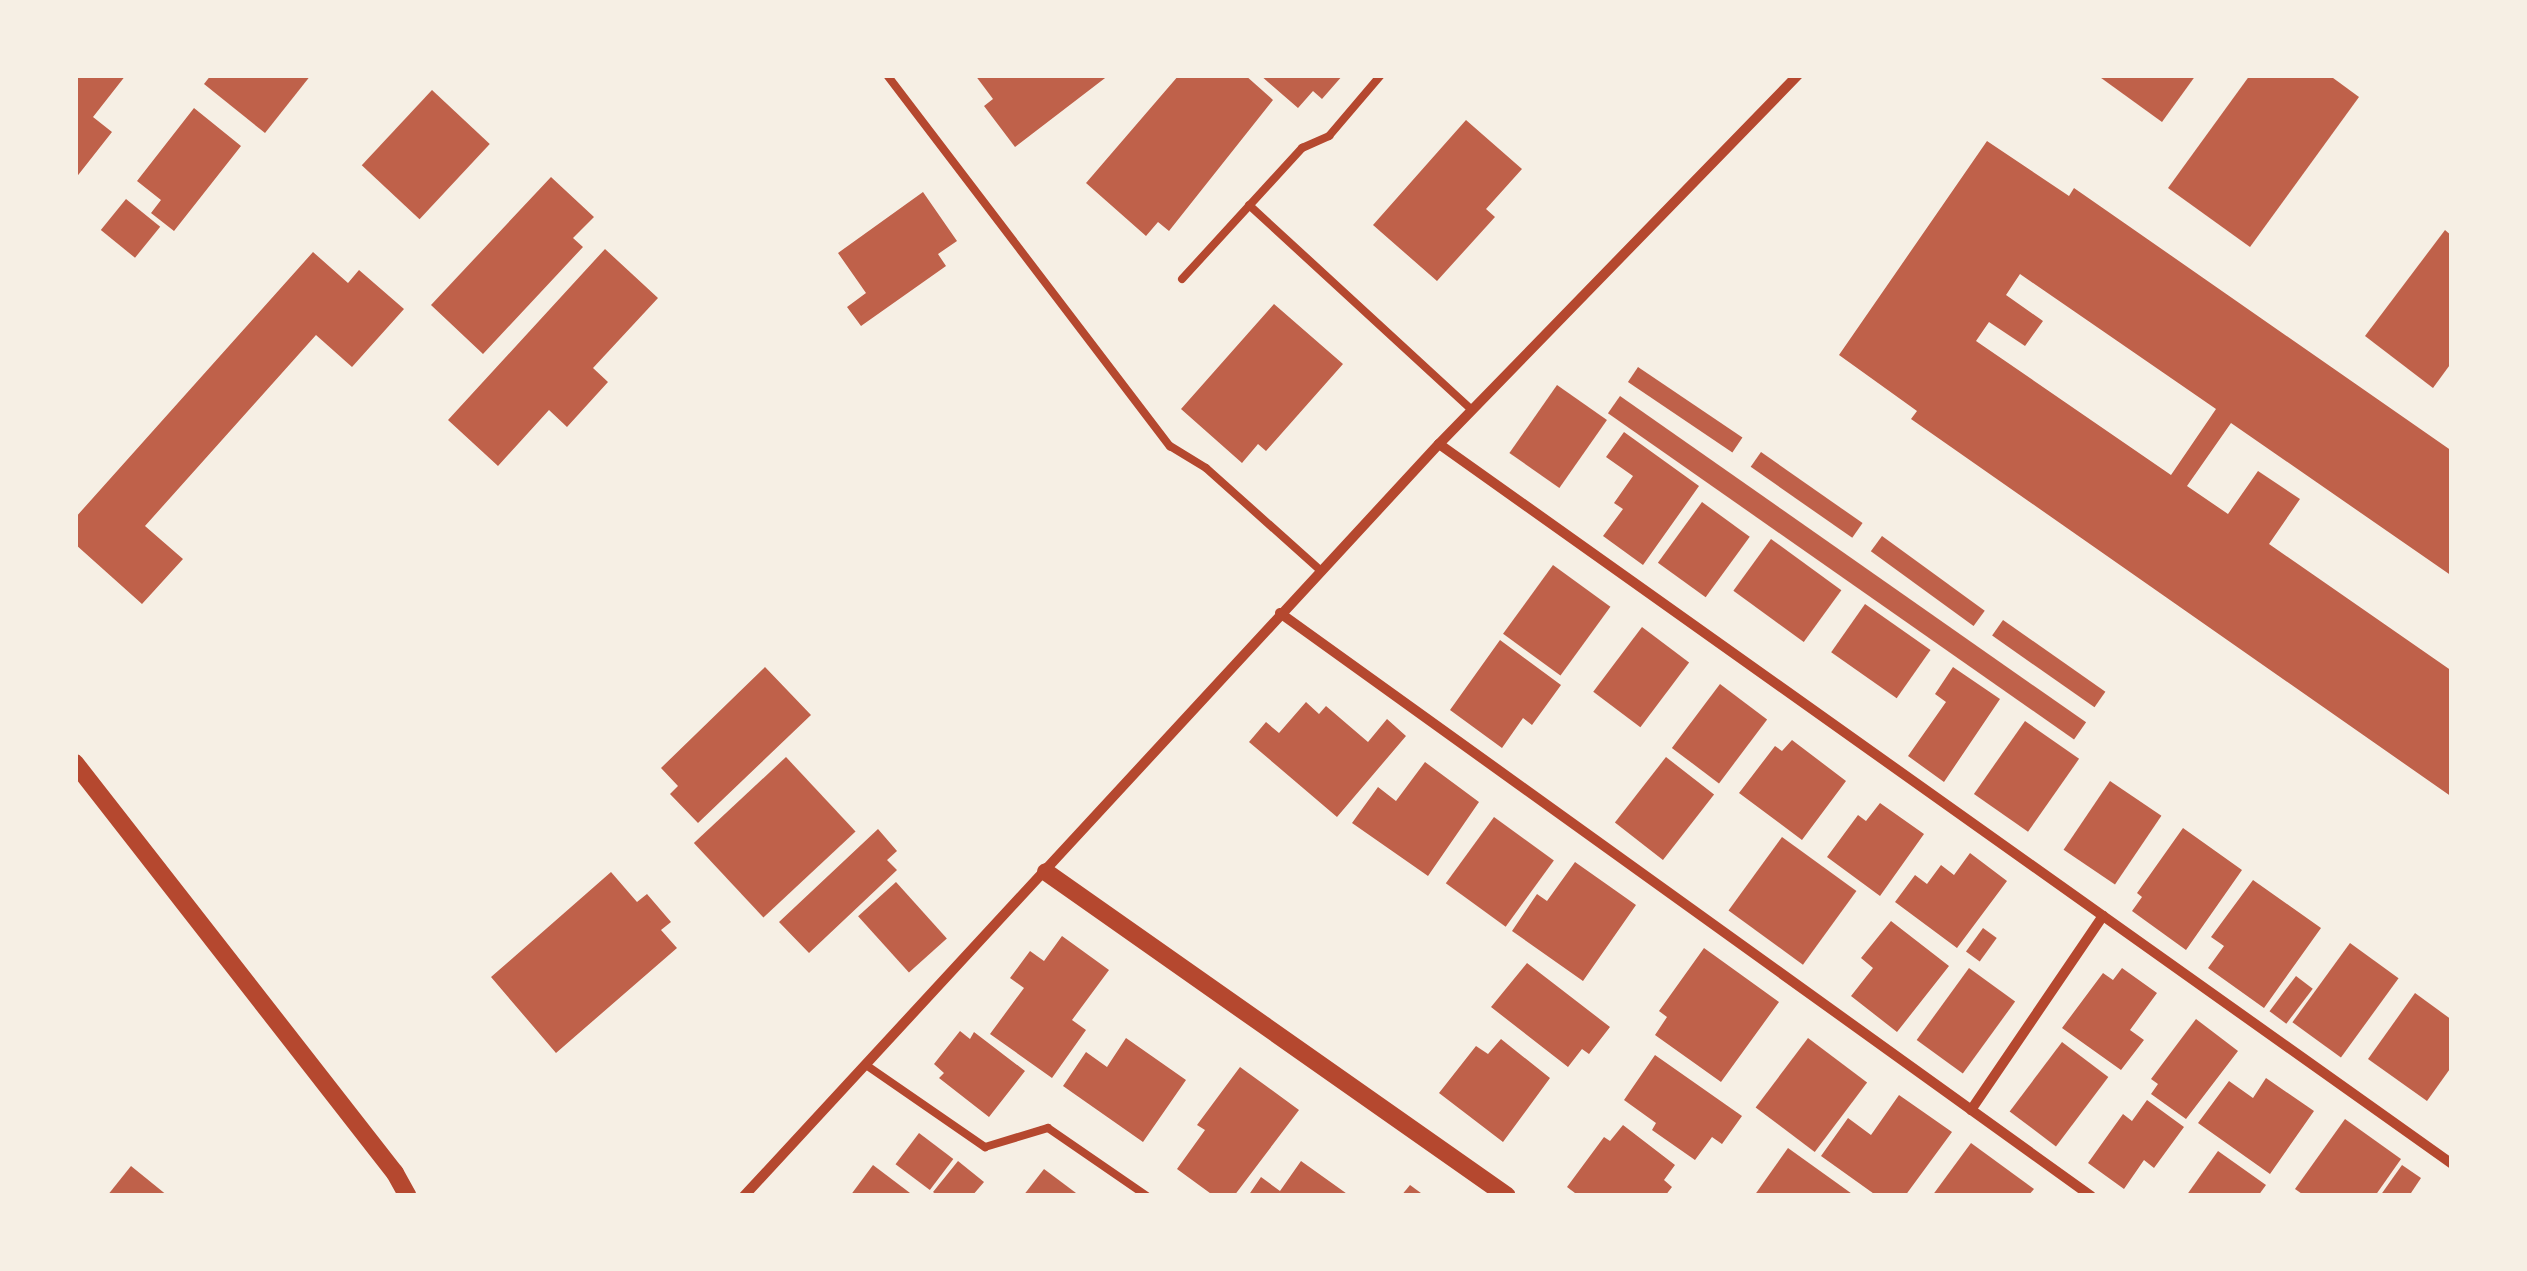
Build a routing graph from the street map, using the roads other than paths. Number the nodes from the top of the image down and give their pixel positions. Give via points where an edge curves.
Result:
1 (887, 75) edge
2 (1381, 75) edge
3 (1798, 75) edge
4 (1249, 204) junction
5 (1182, 279) dead end
6 (1472, 410) junction
7 (1438, 444) junction
8 (1320, 570) junction
9 (1280, 613) junction
10 (75, 763) edge
11 (1046, 872) junction
12 (2103, 916) junction
13 (866, 1065) junction
14 (1971, 1110) junction
15 (2452, 1164) edge
16 (408, 1196) edge
17 (744, 1196) edge
18 (1146, 1196) edge
19 (1507, 1196) edge
20 (2090, 1196) edge

1 - 8 lane via 1170,446 1206,468
2 - 4 lane via 1329,136 1302,148
3 - 6 street
4 - 5 lane
4 - 6 lane
6 - 7 street
7 - 8 street
7 - 12 street
8 - 9 street
9 - 11 street
9 - 14 street
10 - 16 street
11 - 13 street
11 - 19 street
12 - 14 street
12 - 15 street
13 - 17 street
13 - 18 lane via 984,1147 1048,1128
14 - 20 street

